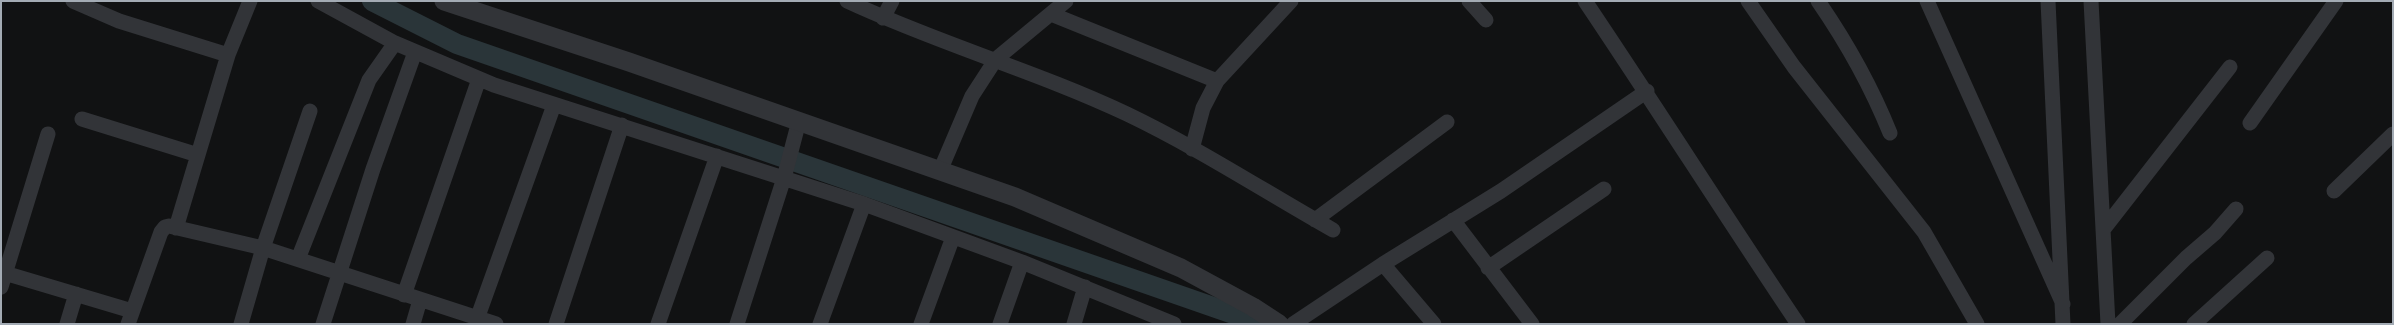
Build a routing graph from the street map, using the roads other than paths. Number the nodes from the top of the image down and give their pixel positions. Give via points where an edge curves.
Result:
1 (73, 1) edge
2 (250, 1) edge
3 (318, 1) edge
4 (444, 1) edge
5 (847, 1) edge
6 (892, 1) edge
7 (1066, 1) edge
8 (1291, 1) edge
9 (1469, 1) edge
10 (1585, 1) edge
11 (1748, 1) edge
12 (1818, 1) edge
13 (1927, 1) edge
14 (2048, 1) edge
15 (2091, 1) edge
16 (2336, 1) edge
17 (1051, 14) junction
18 (883, 18) junction
19 (1486, 20) dead end
20 (395, 43) junction
21 (415, 52) junction
22 (228, 55) junction
23 (996, 59) junction
24 (2230, 67) dead end
25 (479, 79) junction
26 (1217, 81) junction
27 (1647, 91) junction
28 (554, 105) junction
29 (310, 111) dead end
30 (82, 119) dead end
31 (1447, 122) dead end
32 (2250, 123) dead end
33 (622, 125) junction
34 (796, 130) junction
35 (1890, 133) dead end
36 (48, 134) dead end
37 (2393, 134) edge
38 (1192, 149) junction
39 (198, 155) junction
40 (717, 156) junction
41 (940, 171) junction
42 (784, 178) junction
43 (1604, 189) dead end
44 (2334, 191) dead end
45 (864, 204) junction
46 (2236, 209) dead end
47 (1315, 220) junction
48 (1453, 220) junction
49 (176, 228) junction
50 (1332, 230) dead end
51 (2103, 230) junction
52 (953, 237) junction
53 (263, 248) junction
54 (2267, 258) dead end
55 (298, 259) junction
56 (1022, 262) junction
57 (1383, 264) junction
58 (1488, 268) junction
59 (339, 272) junction
60 (2, 277) edge
61 (1085, 287) junction
62 (76, 294) junction
63 (404, 294) junction
64 (420, 300) junction
65 (2063, 304) junction
66 (130, 317) edge
67 (477, 319) junction
68 (1159, 320) edge
69 (67, 324) edge
70 (241, 324) edge
71 (323, 324) edge
72 (413, 324) edge
73 (496, 324) edge
74 (556, 324) edge
75 (658, 324) edge
76 (737, 324) edge
77 (820, 324) edge
78 (921, 324) edge
79 (1000, 324) edge
80 (1074, 324) edge
81 (1174, 324) edge
82 (1279, 324) edge
83 (1293, 324) edge
84 (1434, 324) edge
85 (1532, 324) edge
86 (1798, 324) edge
87 (1977, 324) edge
88 (2063, 324) edge
89 (2108, 324) edge
90 (2120, 324) edge
91 (2194, 324) edge

1 - 22 street via 119,21
2 - 22 street
3 - 20 street
4 - 34 street
5 - 18 street
6 - 18 street
7 - 17 street
8 - 26 street
9 - 19 street
10 - 27 street
11 - 87 street via 1794,67 1924,232
12 - 35 street via 1842,36 1869,85
13 - 65 street
14 - 65 street
15 - 51 street
16 - 32 street
17 - 23 street
17 - 26 street
18 - 23 street
20 - 21 street
20 - 55 street via 369,80
21 - 25 street
21 - 59 street
22 - 39 street
23 - 38 street via 1127,114
23 - 41 street via 972,96
24 - 51 street
25 - 28 street
25 - 63 street
26 - 38 street via 1203,108
27 - 48 street
27 - 86 street via 1711,195
28 - 33 street
28 - 67 street
29 - 53 street
30 - 39 street
31 - 47 street
33 - 40 street
33 - 74 street
34 - 41 street
34 - 42 street
36 - 60 street
37 - 44 street
38 - 47 street
39 - 49 street
40 - 42 street
40 - 75 street
41 - 82 street via 1015,197 1181,268
42 - 45 street
42 - 76 street
43 - 58 street
45 - 52 street
45 - 77 street
46 - 90 street via 2215,233 2186,258
47 - 50 street
48 - 57 street
48 - 58 street
49 - 53 street
49 - 66 street via 165,227 161,232
51 - 89 street
52 - 56 street
52 - 78 street
53 - 55 street
53 - 70 street
54 - 91 street
55 - 59 street
56 - 61 street
56 - 79 street
57 - 83 street
57 - 84 street
58 - 85 street
59 - 63 street
59 - 71 street
60 - 62 street
61 - 68 street
61 - 80 street
62 - 66 street
62 - 69 street
63 - 64 street
64 - 67 street
64 - 72 street
65 - 88 street
67 - 73 street
68 - 81 street

